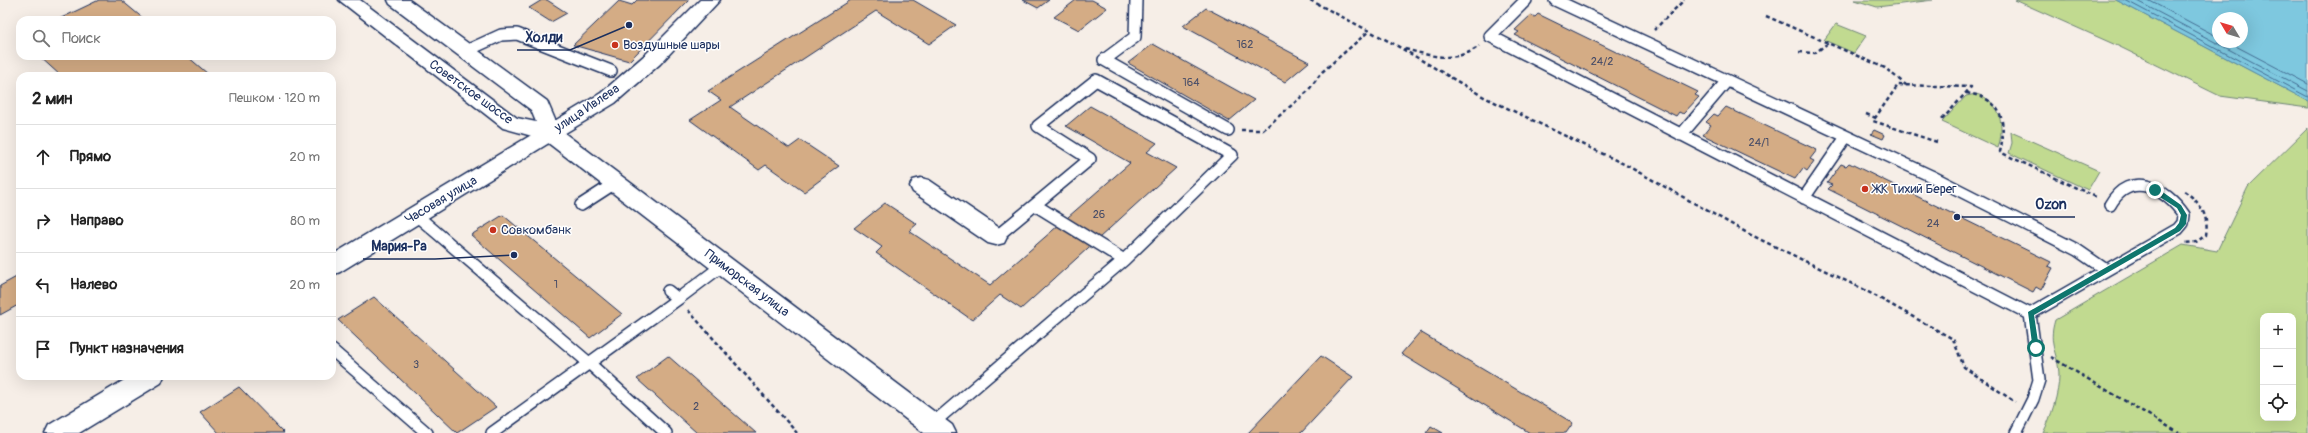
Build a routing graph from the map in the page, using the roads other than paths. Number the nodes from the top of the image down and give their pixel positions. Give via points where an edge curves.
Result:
1 (348, 0) edge
2 (397, 0) edge
3 (711, 0) edge
4 (1136, 0) edge
5 (1526, 0) edge
6 (1555, 0) edge
7 (466, 51) junction
8 (611, 71) dead end
9 (1726, 82) junction
10 (1228, 130) road end
11 (550, 133) junction
12 (1681, 135) junction
13 (1846, 137) junction
14 (615, 183) junction
15 (921, 186) dead end
16 (1804, 198) junction
17 (2106, 202) road end
18 (581, 205) dead end
19 (1034, 205) junction
20 (416, 215) junction
21 (996, 237) joint
22 (1124, 260) junction
23 (336, 264) edge
24 (724, 266) junction
25 (2106, 270) junction
26 (668, 291) dead end
27 (678, 299) junction
28 (2030, 314) junction
29 (336, 353) edge
30 (589, 363) junction
31 (145, 380) edge
32 (932, 430) edge
33 (58, 433) edge
34 (427, 433) edge
35 (492, 433) edge
36 (666, 433) edge
37 (2016, 433) edge

1 - 11 main road, Советское шоссе via 510,123
2 - 7 main road
3 - 11 main road, улица Ивлева via 653,59 608,98
4 - 10 lane via 1134,37 1104,60
5 - 12 lane via 1490,36
6 - 9 lane
7 - 8 lane via 501,34 517,34
7 - 11 main road via 540,106
9 - 12 lane
9 - 13 lane
11 - 14 main road, Приморская улица
11 - 20 main road, Часовая улица
12 - 16 lane
13 - 16 lane
13 - 25 lane via 1931,176 2077,250
14 - 18 lane
14 - 24 main road, Приморская улица
15 - 21 main road
16 - 28 lane
17 - 25 lane via 2126,186 2139,186 2155,190 2169,198 2184,215 2178,229
19 - 21 lane
19 - 22 lane
19 - 22 lane via 1090,158 1038,126 1096,80 1232,155
20 - 23 main road, Часовая улица
20 - 30 lane
22 - 32 lane
24 - 27 lane
24 - 32 main road, Приморская улица
25 - 28 lane
26 - 27 lane
27 - 30 lane
28 - 37 lane via 2039,380
29 - 34 lane
30 - 35 lane
30 - 36 lane
31 - 33 main road

